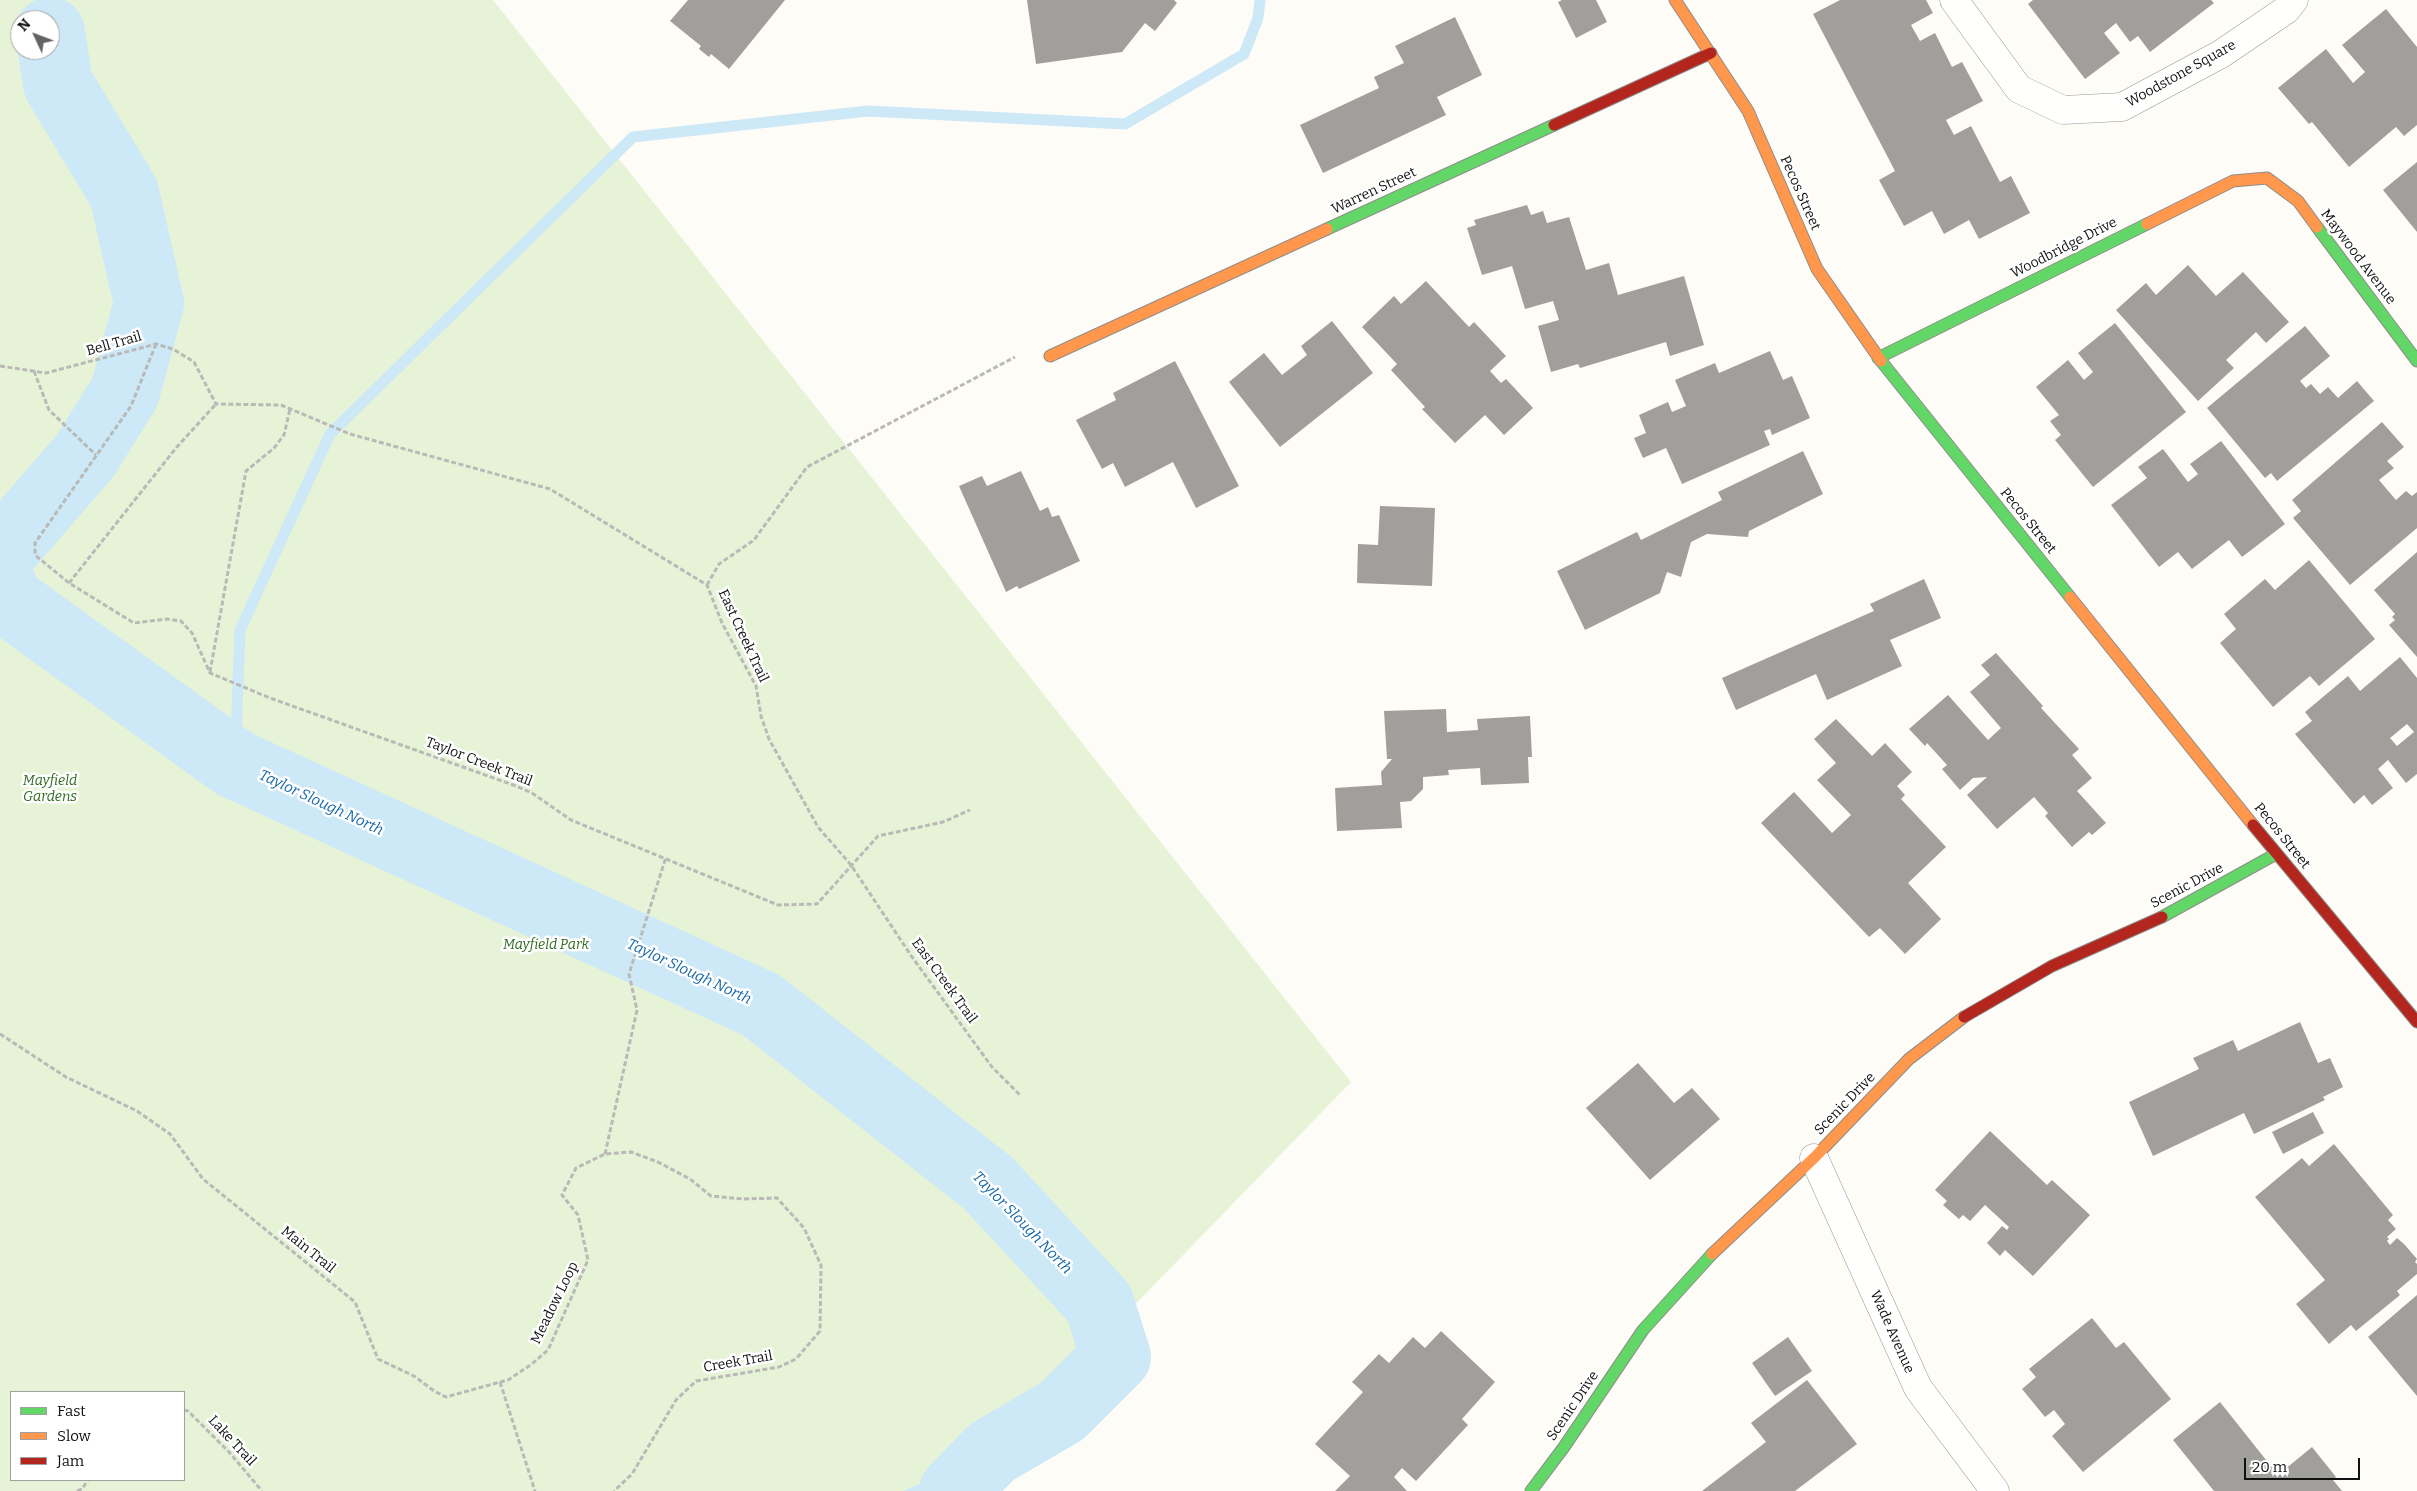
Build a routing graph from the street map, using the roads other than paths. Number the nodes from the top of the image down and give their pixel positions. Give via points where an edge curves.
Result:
1 (1675, 0) edge
2 (1954, 0) edge
3 (2294, 0) edge
4 (1711, 53) junction
5 (2267, 178) joint
6 (1050, 356) road end
7 (1878, 358) junction
8 (2417, 361) edge
9 (2276, 854) junction
10 (2417, 1022) edge
11 (1814, 1158) junction
12 (1531, 1491) edge
13 (1995, 1491) edge

1 - 4 street, Pecos Street
2 - 3 street, Woodstone Square via 2019,89 2063,110 2122,107 2221,54 2286,10
4 - 6 street, Warren Street
4 - 7 street, Pecos Street via 1748,111 1817,268
5 - 7 street, Woodbridge Drive via 2233,181
5 - 8 street, Maywood Avenue via 2298,201
7 - 9 street, Pecos Street
9 - 10 street, Pecos Street
9 - 11 street, Scenic Drive via 2165,916 2052,966 1961,1019 1909,1059
11 - 12 street, Scenic Drive via 1713,1253 1642,1330
11 - 13 street, Wade Avenue via 1918,1388

